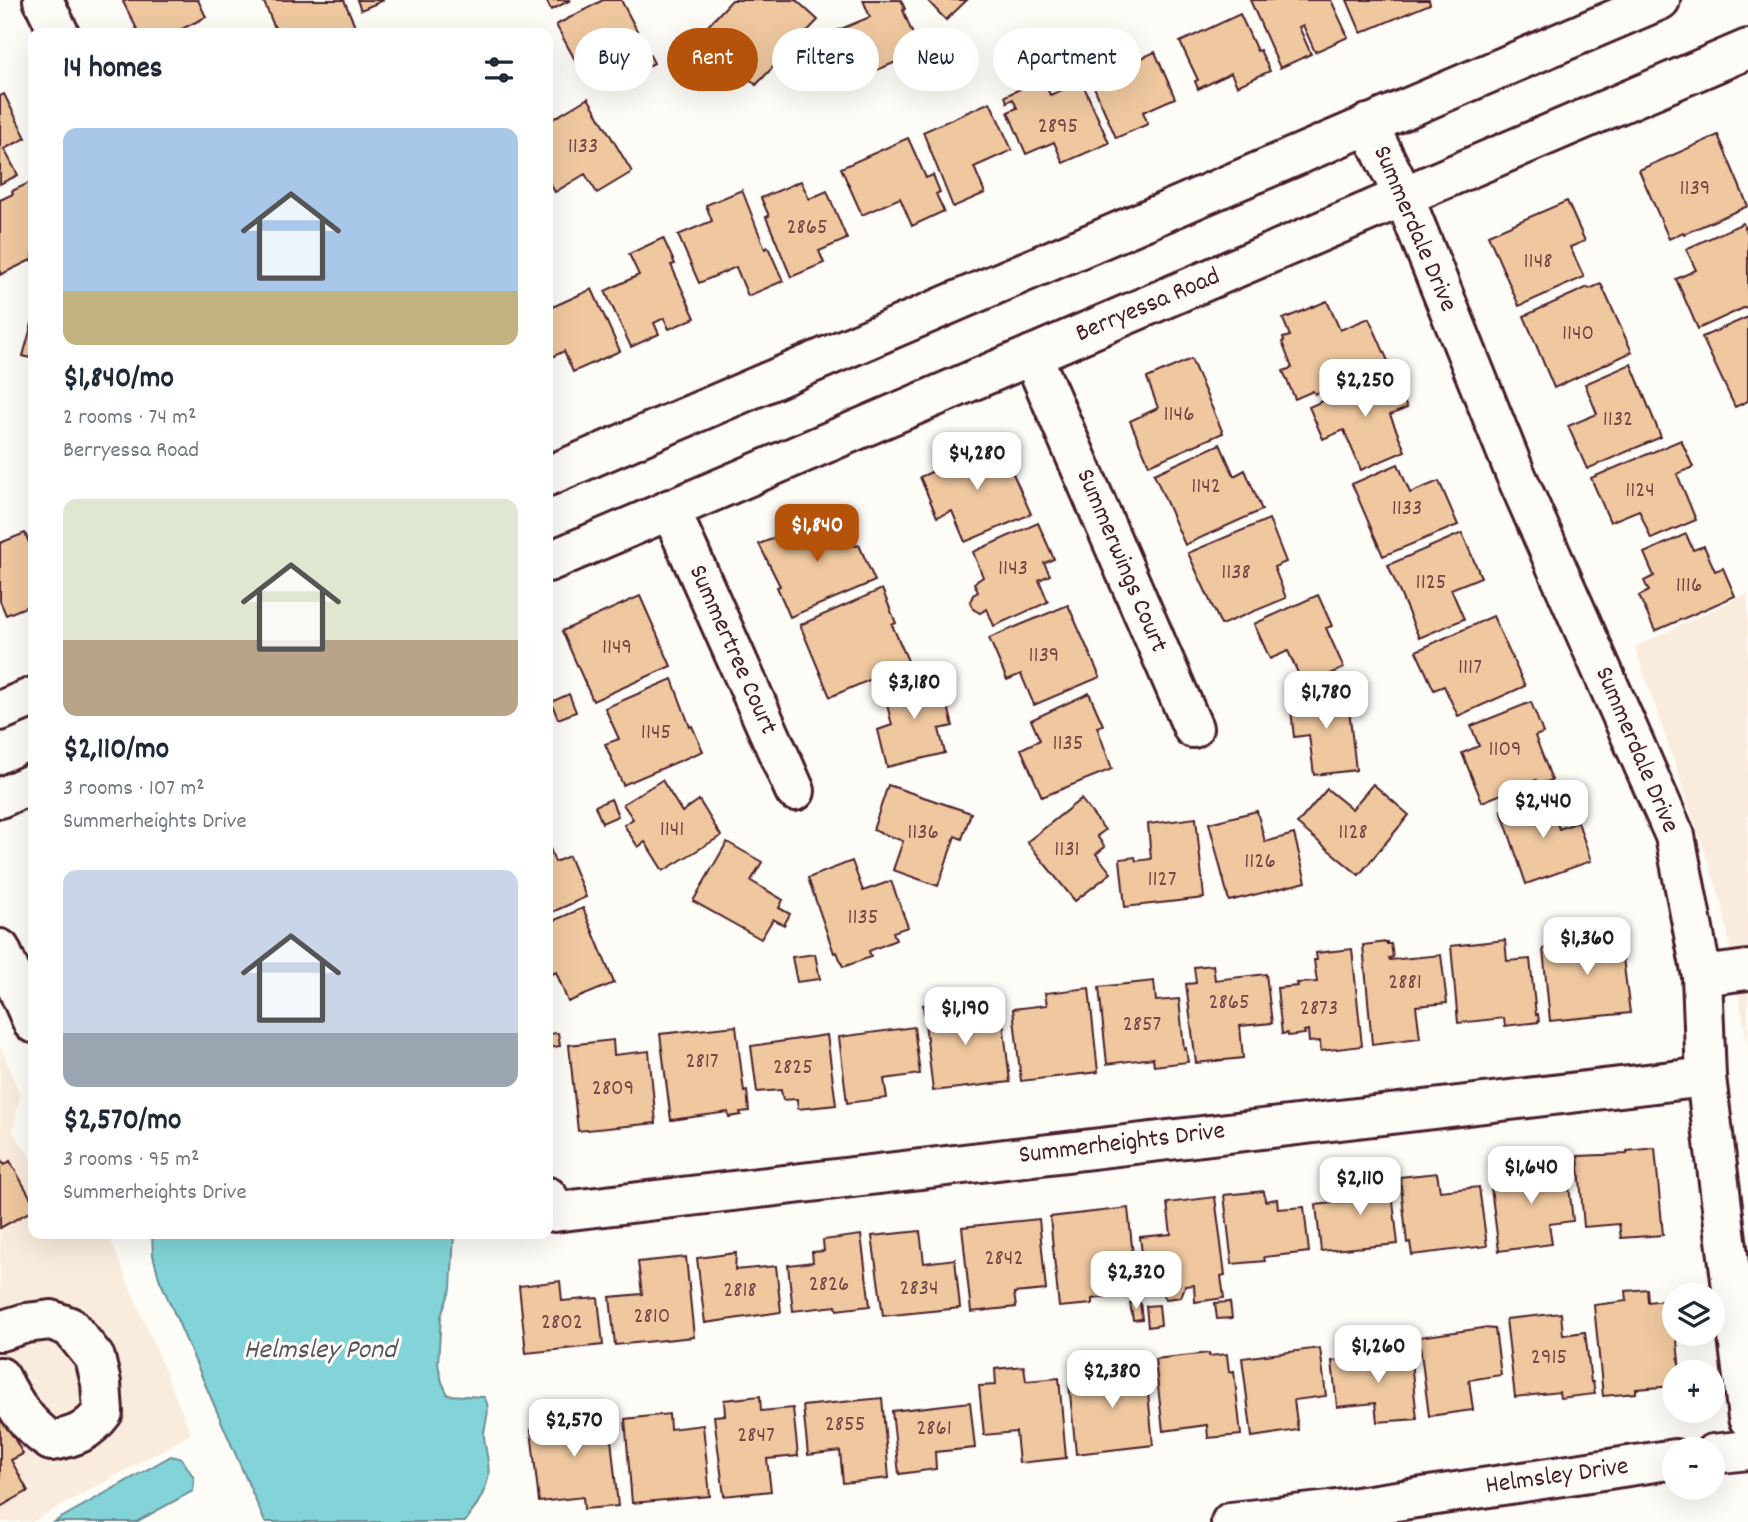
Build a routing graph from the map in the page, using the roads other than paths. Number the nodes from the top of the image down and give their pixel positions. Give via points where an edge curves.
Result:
1 (43, 0) edge
2 (1660, 0) edge
3 (57, 28) edge
4 (1748, 49) edge
5 (1368, 124) junction
6 (1404, 197) junction
7 (1032, 355) junction
8 (553, 474) edge
9 (670, 509) junction
10 (553, 560) edge
11 (0, 680) edge
12 (28, 684) edge
13 (28, 699) edge
14 (0, 711) edge
15 (1193, 728) dead end
16 (28, 785) edge
17 (795, 791) dead end
18 (0, 797) edge
19 (0, 949) edge
20 (1748, 970) edge
21 (1702, 976) junction
22 (28, 1012) edge
23 (1706, 1077) junction
24 (1736, 1206) edge
25 (553, 1210) edge
26 (0, 1331) edge
27 (0, 1377) edge
28 (1748, 1418) edge
29 (1748, 1450) edge
30 (1725, 1453) edge
31 (1662, 1462) edge
32 (1331, 1516) edge
33 (1231, 1522) edge

1 - 3 street
2 - 5 street
4 - 6 street, Berryessa Road
5 - 6 street, Summerdale Drive
5 - 8 street
6 - 7 street, Berryessa Road
6 - 21 street, Summerdale Drive via 1516,473 1675,836
7 - 9 street, Berryessa Road
7 - 15 street, Summerwings Court
9 - 10 street, Berryessa Road
9 - 17 street, Summertree Court
11 - 12 street
13 - 14 street
16 - 18 street
19 - 22 street
20 - 21 street
21 - 23 street, Summerdale Drive
23 - 24 street, Summerdale Drive
23 - 25 street, Summerheights Drive
24 - 28 street, Summerdale Drive
26 - 27 street via 51,1320 70,1327 95,1358 103,1412 92,1427 51,1441 35,1431
29 - 30 street
31 - 32 street, Helmsley Drive
32 - 33 street, Helmsley Drive

